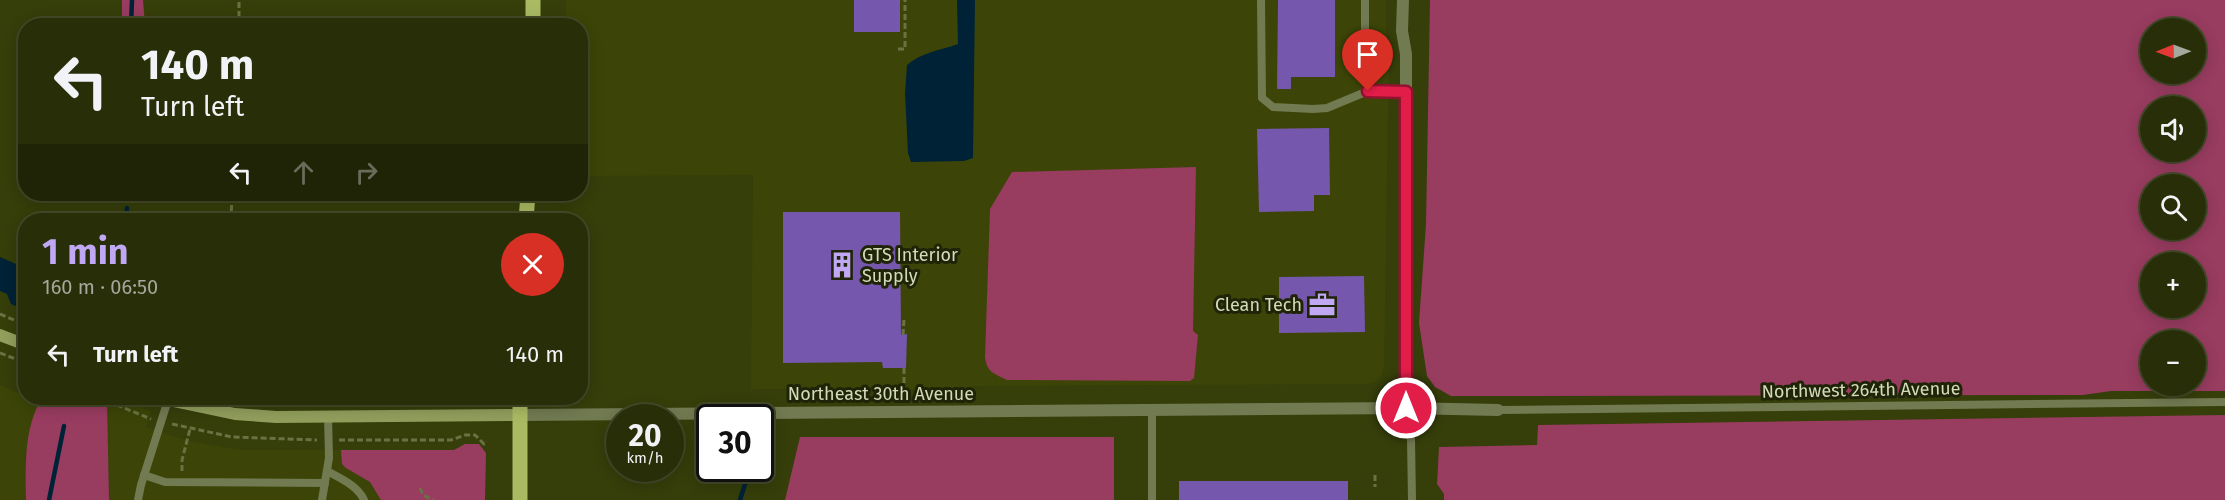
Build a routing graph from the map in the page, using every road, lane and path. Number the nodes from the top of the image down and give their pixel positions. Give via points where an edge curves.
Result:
1 (239, 0) edge
2 (533, 0) edge
3 (905, 0) edge
4 (1261, 0) edge
5 (1365, 0) edge
6 (1403, 0) edge
7 (239, 18) edge
8 (533, 18) edge
9 (898, 49) dead end
10 (1368, 91) junction
11 (1406, 92) junction
12 (0, 314) edge
13 (904, 318) dead end
14 (18, 322) edge
15 (903, 335) dead end
16 (0, 336) edge
17 (18, 342) edge
18 (0, 353) edge
19 (18, 360) edge
20 (903, 368) dead end
21 (904, 394) dead end
22 (2225, 402) edge
23 (117, 405) edge
24 (162, 405) edge
25 (192, 405) edge
26 (520, 405) edge
27 (1406, 408) junction
28 (1498, 410) joint
29 (1152, 411) junction
30 (520, 415) junction
31 (327, 416) junction
32 (151, 419) dead end
33 (190, 429) dead end
34 (327, 471) junction
35 (144, 475) junction
36 (1375, 475) dead end
37 (182, 482) junction
38 (325, 483) junction
39 (1375, 487) dead end
40 (420, 488) dead end
41 (138, 500) edge
42 (322, 500) edge
43 (364, 500) edge
44 (434, 500) edge
45 (520, 500) edge
46 (1152, 500) edge
47 (1412, 500) edge

1 - 7 path
2 - 8 main road
3 - 9 path via 905,49
4 - 10 lane via 1263,98 1273,107 1320,108
5 - 10 lane
6 - 11 street
10 - 11 lane
11 - 27 street
12 - 14 path
13 - 15 path
16 - 17 street
18 - 19 path
20 - 21 path
22 - 28 lane, Northwest 264th Avenue
23 - 32 path
24 - 35 lane
25 - 31 street, Northeast 30th Avenue via 235,414
26 - 30 main road
27 - 28 street, Northeast 30th Avenue
27 - 29 street, Northeast 30th Avenue
27 - 47 lane
29 - 30 street, Northeast 30th Avenue
29 - 46 lane
30 - 31 street, Northeast 30th Avenue
30 - 45 main road
31 - 34 lane
33 - 37 path via 182,460
34 - 38 lane
34 - 43 lane via 354,488
35 - 37 lane via 165,482
35 - 41 lane
36 - 39 path
37 - 38 lane
38 - 42 lane
40 - 44 path via 423,495

